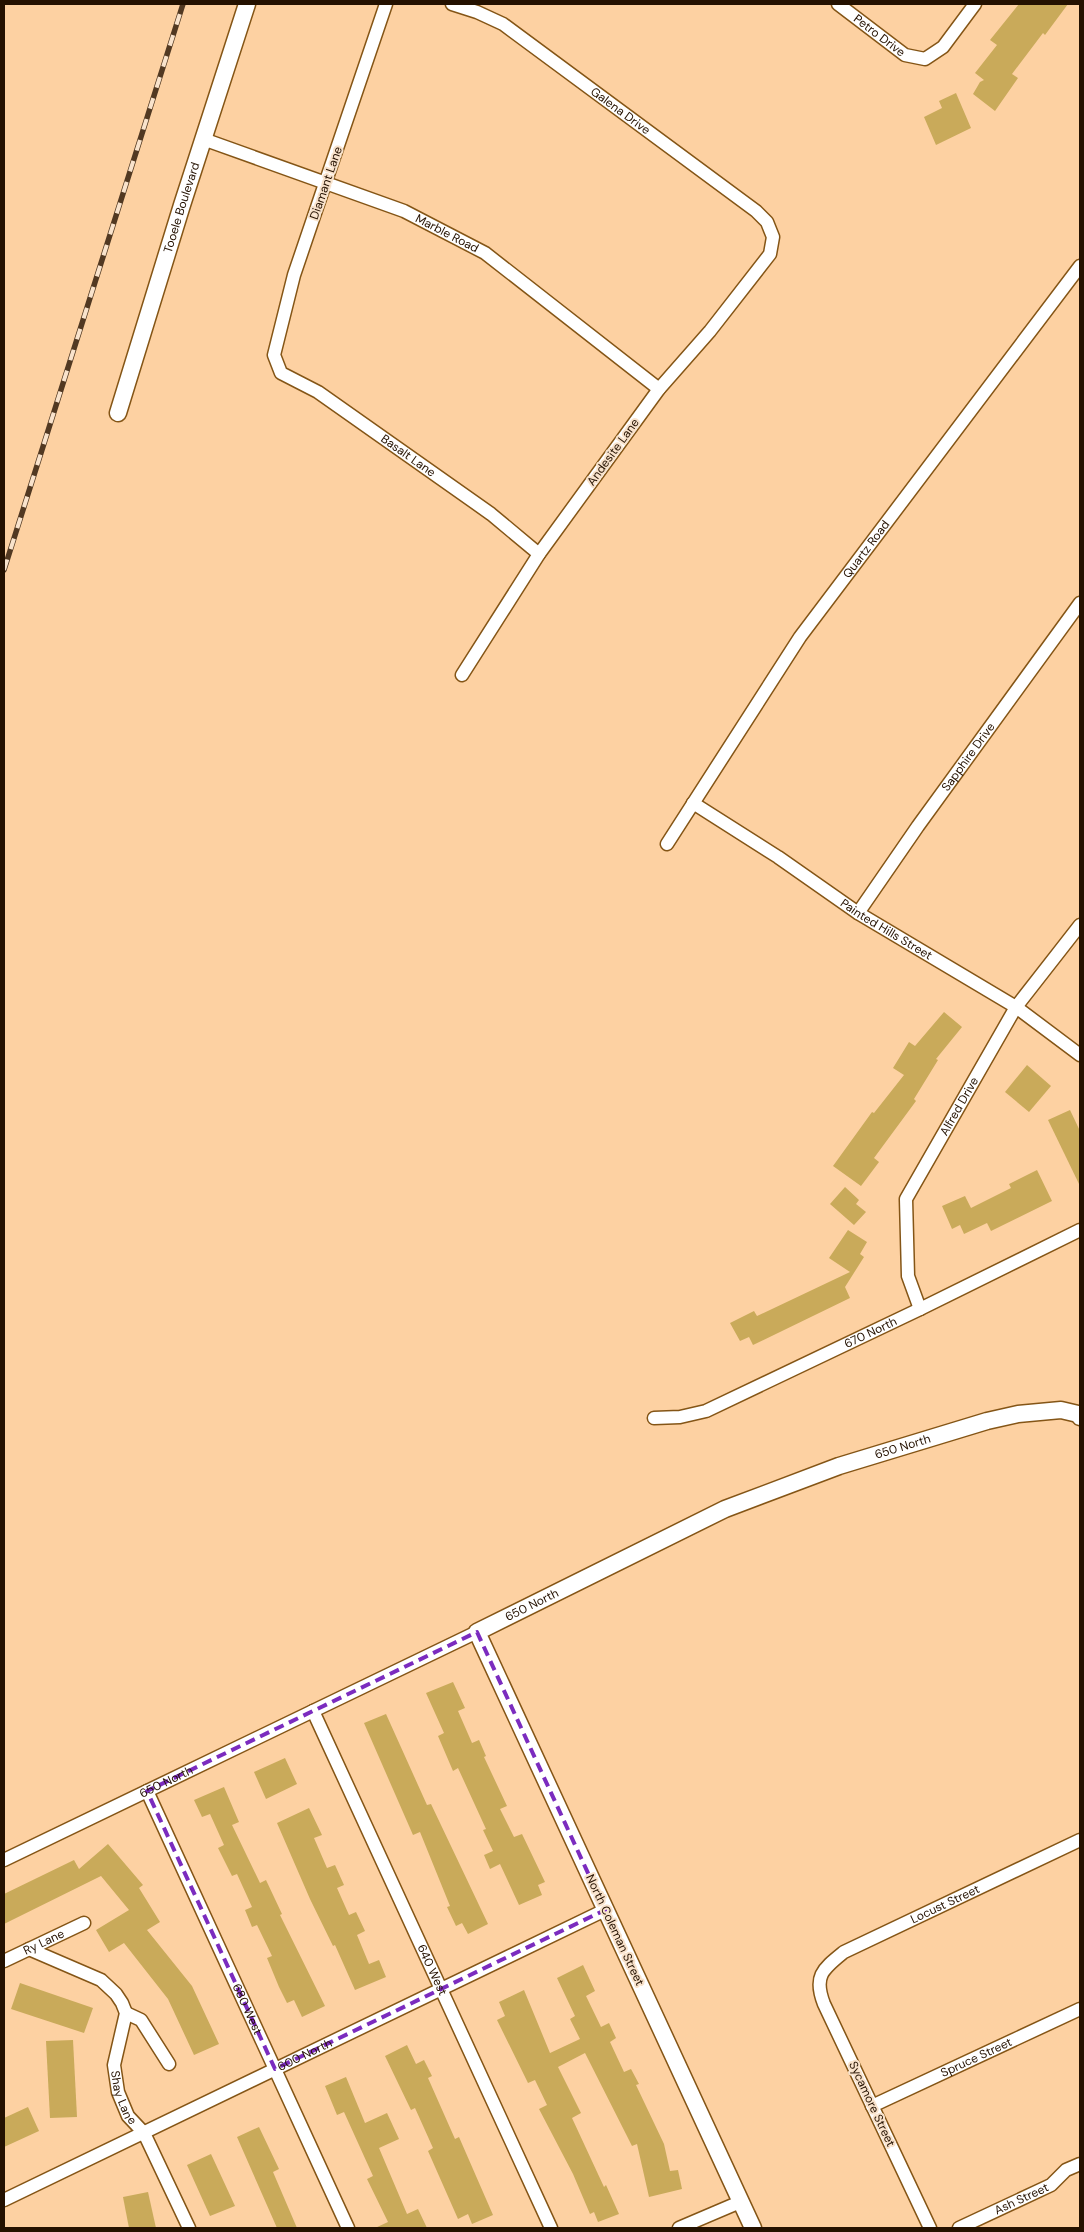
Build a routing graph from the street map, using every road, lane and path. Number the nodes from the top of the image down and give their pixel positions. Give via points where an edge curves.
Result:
1 (247, 4) edge
2 (386, 4) edge
3 (452, 4) edge
4 (838, 4) edge
5 (975, 4) edge
6 (203, 139) junction
7 (326, 182) junction
8 (772, 237) joint
9 (1080, 266) edge
10 (277, 364) joint
11 (659, 389) junction
12 (118, 413) dead end
13 (539, 554) junction
14 (1080, 603) edge
15 (462, 675) dead end
16 (693, 803) junction
17 (667, 844) dead end
18 (858, 913) junction
19 (1080, 925) edge
20 (1016, 1007) junction
21 (1080, 1054) edge
22 (1080, 1230) edge
23 (920, 1309) junction
24 (1079, 1415) edge
25 (654, 1418) dead end
26 (477, 1632) junction
27 (313, 1711) junction
28 (147, 1791) junction
29 (1080, 1840) edge
30 (4, 1860) edge
31 (606, 1910) junction
32 (84, 1922) dead end
33 (29, 1949) junction
34 (4, 1961) edge
35 (819, 1978) joint
36 (441, 1989) junction
37 (1080, 2009) edge
38 (126, 2013) junction
39 (169, 2064) dead end
40 (275, 2069) junction
41 (872, 2106) junction
42 (144, 2133) junction
43 (1080, 2164) edge
44 (4, 2200) edge
45 (740, 2202) junction
46 (189, 2228) edge
47 (348, 2228) edge
48 (551, 2228) edge
49 (679, 2228) edge
50 (752, 2228) edge
51 (930, 2228) edge
52 (959, 2228) edge

1 - 6 street, Tooele Boulevard
2 - 7 street, Diamant Lane
3 - 8 street, Galena Drive via 477,12 511,30 756,211 767,222
4 - 5 street, Petro Drive via 905,55 925,59 943,48
6 - 7 street, Marble Road
6 - 12 street, Tooele Boulevard
7 - 10 street, Diamant Lane via 294,275 274,355
7 - 11 street, Marble Road via 404,211 486,253
8 - 11 street, Andesite Lane via 770,254 710,331
9 - 16 street, Quartz Road via 800,637
10 - 13 street, Basalt Lane via 280,373 326,398 491,514
11 - 13 street, Andesite Lane
13 - 15 street, Andesite Lane
14 - 18 street, Sapphire Drive
16 - 17 street, Quartz Road
16 - 18 street, Painted Hills Street
18 - 20 street, Painted Hills Street
19 - 20 street, Alfred Drive
20 - 21 street, Painted Hills Street
20 - 23 street, Alfred Drive via 906,1198 908,1276
22 - 23 street, 670 North
23 - 25 street, 670 North via 706,1411
24 - 26 street, 650 North via 1061,1410 1042,1410 987,1421 782,1486 680,1530
26 - 27 street, 650 North
26 - 31 street, North Coleman Street
27 - 28 street, 650 North
27 - 36 street, 640 West
28 - 30 street, 650 North
28 - 40 street, 680 West
29 - 35 street, Locust Street via 844,1952 825,1967
31 - 36 street, 600 North
31 - 45 street, North Coleman Street
32 - 33 street, Ry Lane
33 - 34 street, Ry Lane
33 - 38 street via 100,1980 116,1994
35 - 41 street, Sycamore Street via 824,2004
36 - 40 street, 600 North
36 - 48 street, 640 West
37 - 41 street, Spruce Street
38 - 39 street via 141,2020
38 - 42 street, Shay Lane via 114,2065 118,2092 128,2116
40 - 42 street, 600 North
40 - 47 street, 680 West
41 - 51 street, Sycamore Street
42 - 44 street, 600 North
42 - 46 street, Shay Lane
43 - 52 street, Ash Street via 1066,2170 1051,2185
45 - 49 street
45 - 50 street, North Coleman Street

